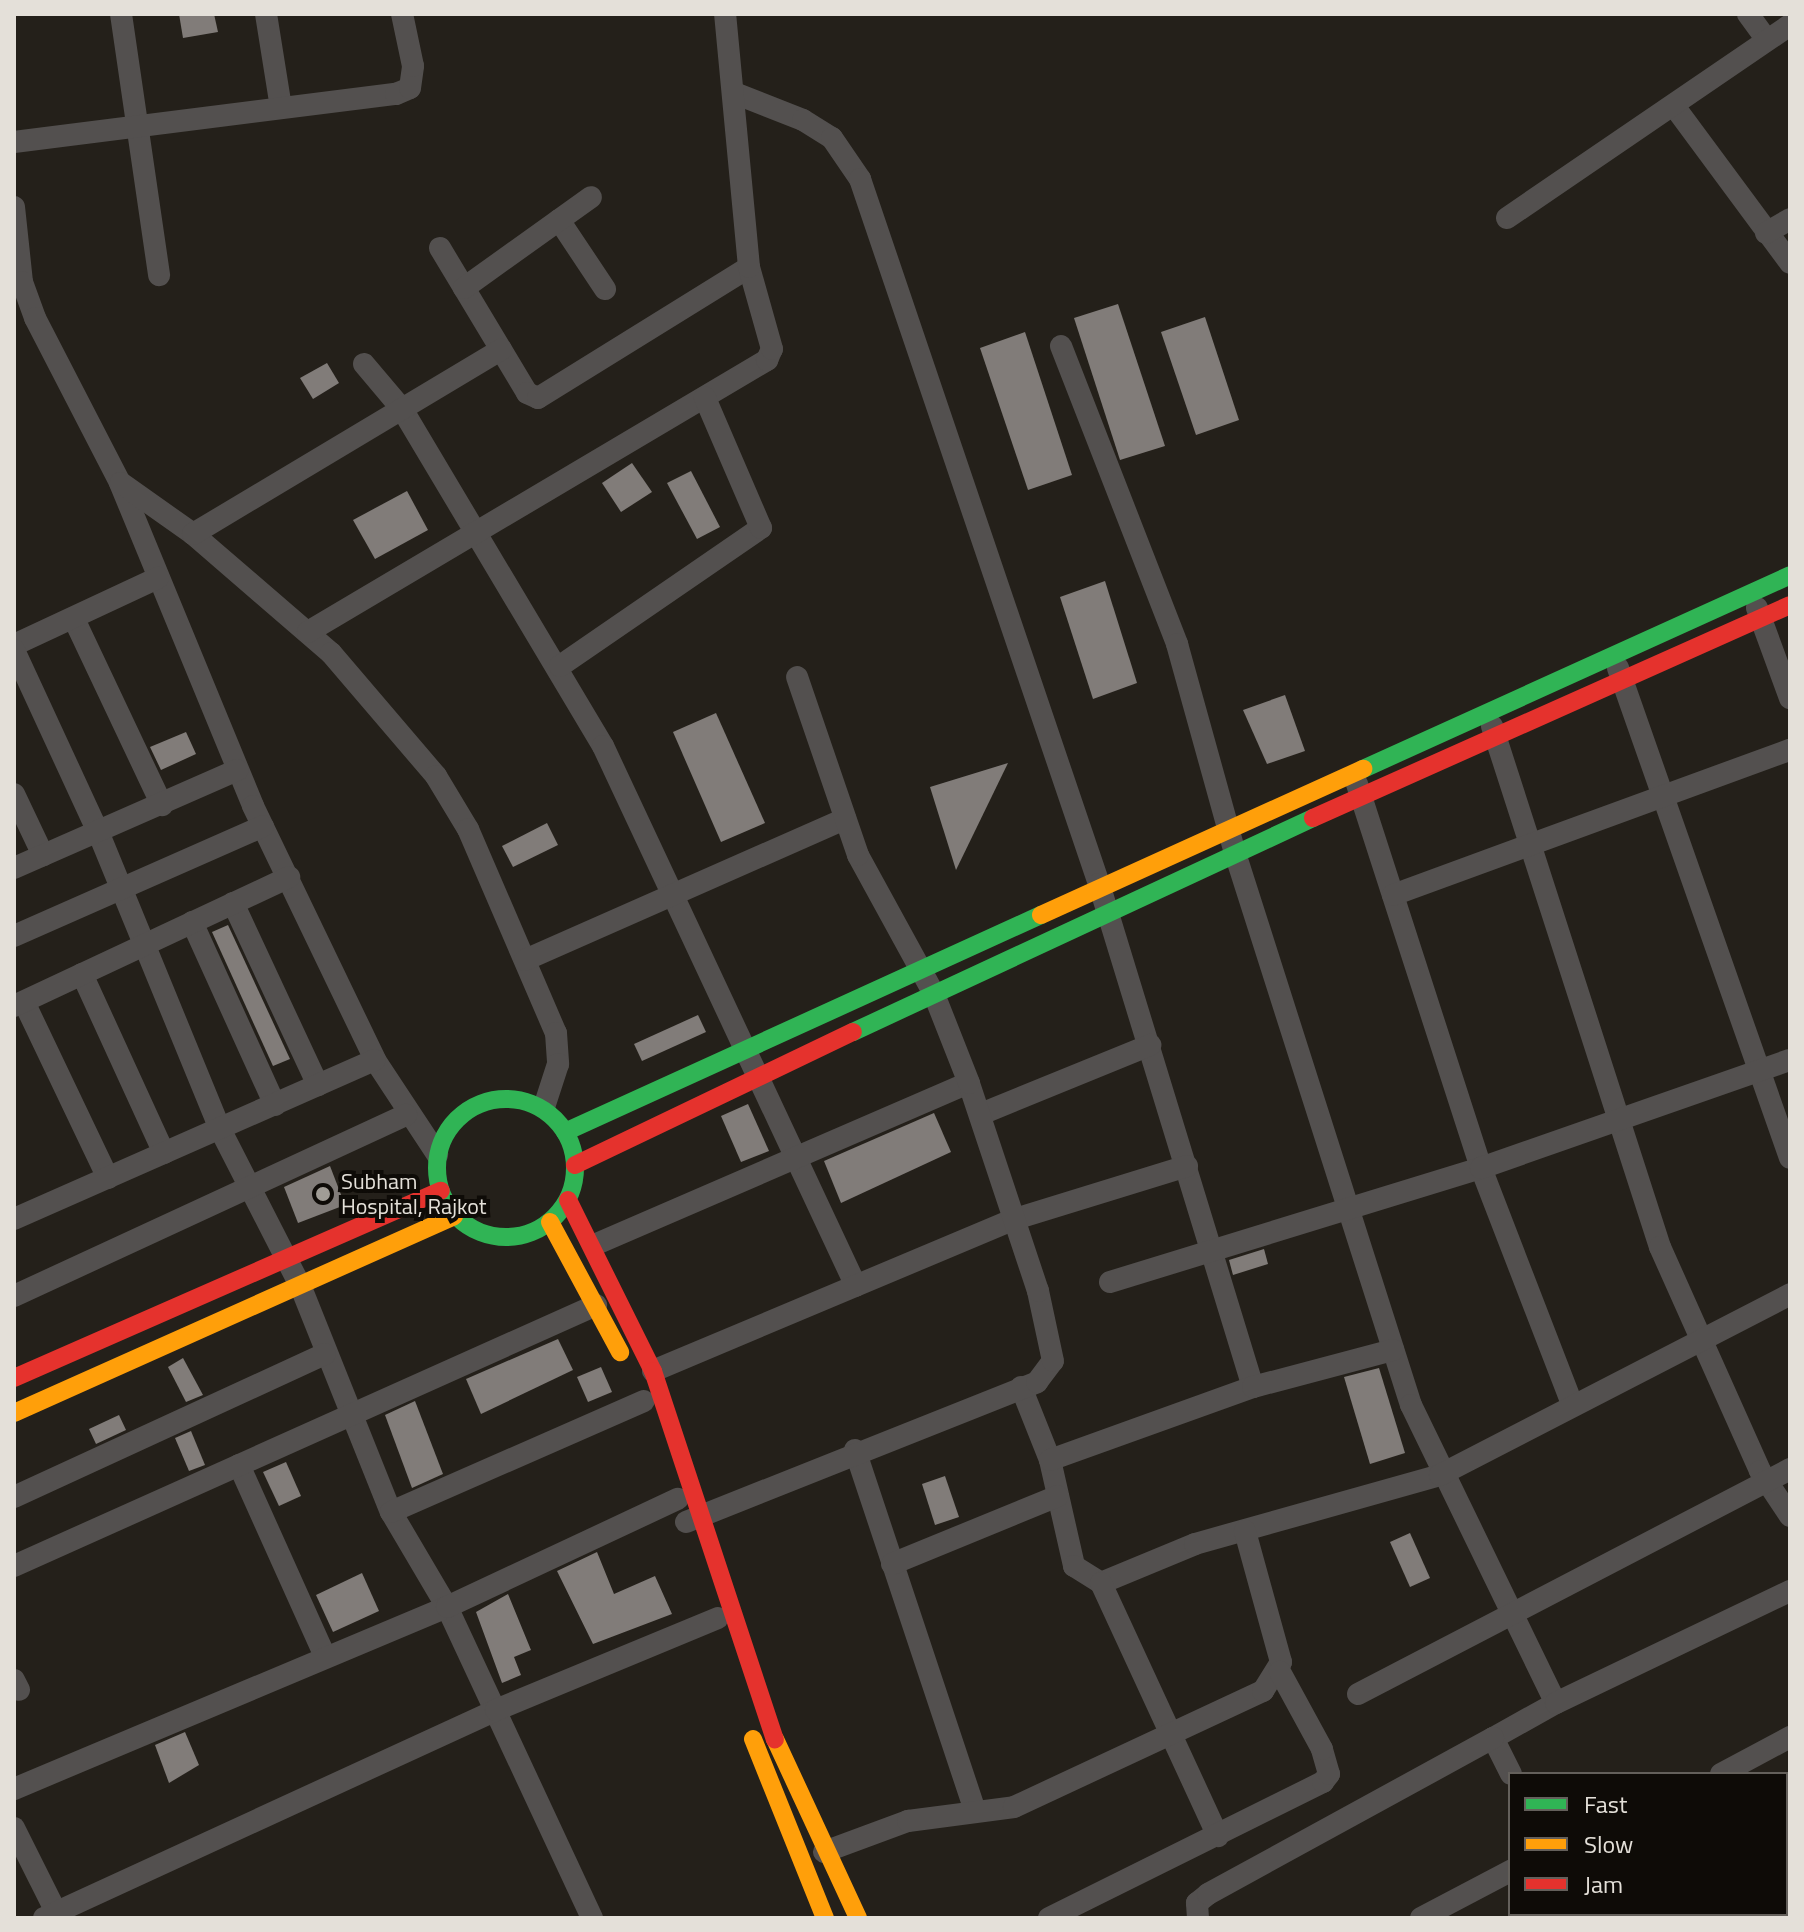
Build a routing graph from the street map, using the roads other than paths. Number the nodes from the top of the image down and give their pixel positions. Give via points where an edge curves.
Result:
1 (121, 14) edge
2 (266, 14) edge
3 (402, 14) edge
4 (725, 14) edge
5 (1748, 14) edge
6 (1790, 25) edge
7 (1767, 40) junction
8 (737, 94) junction
9 (1674, 106) junction
10 (281, 108) junction
11 (136, 125) junction
12 (14, 142) edge
13 (591, 197) dead end
14 (14, 207) edge
15 (1507, 218) dead end
16 (1790, 219) edge
17 (559, 220) junction
18 (1766, 233) junction
19 (440, 248) dead end
20 (1790, 263) edge
21 (749, 267) junction
22 (159, 275) dead end
23 (18, 282) edge
24 (464, 288) junction
25 (605, 289) dead end
26 (1061, 346) dead end
27 (501, 350) junction
28 (364, 364) dead end
29 (705, 398) junction
30 (402, 409) junction
31 (120, 483) junction
32 (478, 531) junction
33 (193, 534) junction
34 (1790, 575) edge
35 (158, 578) junction
36 (1752, 591) junction
37 (1790, 605) edge
38 (74, 619) junction
39 (1761, 619) junction
40 (308, 632) junction
41 (14, 648) edge
42 (1615, 657) junction
43 (560, 666) junction
44 (797, 677) dead end
45 (1622, 680) junction
46 (1790, 698) edge
47 (1488, 711) junction
48 (1495, 737) junction
49 (1790, 750) edge
50 (237, 770) junction
51 (1353, 772) junction
52 (14, 794) edge
53 (1360, 797) junction
54 (1662, 801) junction
55 (162, 805) junction
56 (845, 819) junction
57 (263, 826) junction
58 (1228, 826) junction
59 (99, 834) junction
60 (1527, 849) junction
61 (1235, 853) junction
62 (43, 855) junction
63 (14, 868) edge
64 (289, 877) junction
65 (1099, 884) junction
66 (121, 890) junction
67 (1393, 895) junction
68 (675, 899) junction
69 (233, 903) junction
70 (1106, 912) junction
71 (192, 922) junction
72 (14, 936) edge
73 (142, 946) junction
74 (525, 960) junction
75 (917, 970) junction
76 (82, 974) junction
77 (934, 994) junction
78 (19, 1004) edge
79 (1150, 1045) junction
80 (745, 1046) junction
81 (375, 1060) junction
82 (1790, 1060) edge
83 (1762, 1069) junction
84 (759, 1078) junction
85 (969, 1083) junction
86 (318, 1085) junction
87 (275, 1105) junction
88 (544, 1107) junction
89 (981, 1114) junction
90 (406, 1115) junction
91 (1618, 1123) junction
92 (220, 1129) junction
93 (565, 1132) junction
94 (164, 1153) junction
95 (437, 1154) junction
96 (798, 1157) junction
97 (1790, 1158) edge
98 (575, 1165) junction
99 (1187, 1166) junction
100 (1481, 1168) junction
101 (108, 1178) junction
102 (251, 1191) junction
103 (441, 1191) junction
104 (568, 1200) junction
105 (1346, 1207) junction
106 (454, 1216) junction
107 (14, 1219) edge
108 (1015, 1219) junction
109 (550, 1222) junction
110 (594, 1245) junction
111 (1211, 1249) junction
112 (285, 1257) junction
113 (1110, 1282) dead end
114 (300, 1285) junction
115 (856, 1286) junction
116 (1790, 1294) edge
117 (14, 1296) edge
118 (596, 1305) junction
119 (1700, 1336) junction
120 (1393, 1350) junction
121 (325, 1354) junction
122 (653, 1371) junction
123 (14, 1378) edge
124 (1021, 1387) junction
125 (1253, 1387) junction
126 (644, 1401) junction
127 (1572, 1404) junction
128 (14, 1413) edge
129 (352, 1417) junction
130 (855, 1450) junction
131 (1050, 1460) junction
132 (239, 1465) junction
133 (1790, 1469) edge
134 (1440, 1475) junction
135 (1766, 1482) junction
136 (1058, 1496) junction
137 (14, 1497) edge
138 (678, 1499) junction
139 (391, 1512) junction
140 (1790, 1516) edge
141 (696, 1518) junction
142 (1245, 1531) junction
143 (892, 1564) junction
144 (14, 1566) edge
145 (1101, 1583) junction
146 (1790, 1591) edge
147 (447, 1607) junction
148 (1509, 1611) junction
149 (718, 1618) junction
150 (324, 1654) junction
151 (1280, 1672) junction
152 (1358, 1694) dead end
153 (1556, 1703) junction
154 (496, 1710) junction
155 (1174, 1730) junction
156 (1790, 1737) edge
157 (1493, 1738) junction
158 (1510, 1772) edge
159 (1725, 1772) edge
160 (14, 1789) edge
161 (975, 1810) junction
162 (14, 1828) edge
163 (1218, 1836) junction
164 (824, 1852) junction
165 (1508, 1872) edge
166 (53, 1916) edge
167 (592, 1918) edge
168 (825, 1918) edge
169 (858, 1918) edge
170 (1049, 1918) edge
171 (1198, 1918) edge
172 (1421, 1918) edge

1 - 11 street
2 - 10 street
3 - 10 street via 413,66 410,88
4 - 8 street
5 - 7 street
6 - 7 street
7 - 9 street
8 - 21 street
8 - 65 street via 803,120 832,138 860,179
9 - 15 street
9 - 18 street
10 - 11 street
11 - 12 street
11 - 22 street
13 - 17 street
14 - 23 street
16 - 18 street
17 - 24 street
17 - 25 street
18 - 20 street
19 - 24 street
21 - 27 street via 550,395 527,393
21 - 29 street via 772,349 754,369
23 - 31 street
24 - 27 street
26 - 58 street via 1177,644
27 - 30 street
28 - 30 street
29 - 32 street
29 - 43 street via 761,528
30 - 32 street
30 - 33 street
31 - 33 street
31 - 35 street
32 - 40 street
32 - 43 street
33 - 40 street
34 - 36 main road
35 - 38 street
35 - 50 street
36 - 39 street
36 - 42 main road
37 - 39 main road
38 - 41 street
38 - 55 street
39 - 45 main road
39 - 46 street
40 - 74 street via 436,776 468,829
41 - 59 street
42 - 45 street
42 - 47 main road
43 - 68 street
44 - 56 street
45 - 48 main road
45 - 54 street
47 - 48 street
47 - 51 main road
48 - 53 main road
48 - 60 street
49 - 54 street
50 - 55 street
50 - 57 street
51 - 53 street
51 - 58 main road
52 - 62 street
53 - 61 main road
53 - 67 street
54 - 60 street
54 - 83 street
55 - 59 street
56 - 68 street
56 - 75 street
57 - 64 street
57 - 66 street
58 - 61 street
58 - 65 main road
59 - 62 street
59 - 66 street
60 - 67 street
60 - 91 street
61 - 70 main road
61 - 105 street
62 - 63 street
64 - 69 street
64 - 81 street
65 - 70 street
65 - 75 main road
66 - 72 street
66 - 73 street
67 - 100 street
68 - 74 street
68 - 80 street
69 - 71 street
69 - 86 street
70 - 77 main road
70 - 79 street
71 - 73 street
71 - 87 street
73 - 76 street
73 - 92 street
74 - 88 street via 559,1051
75 - 77 street
75 - 80 main road
76 - 78 street
76 - 94 street
77 - 84 main road
77 - 85 street
78 - 101 street
79 - 89 street
79 - 99 street
80 - 84 street
80 - 93 main road
81 - 86 street
81 - 90 street
82 - 83 street
83 - 91 street
83 - 97 street
84 - 96 street
84 - 98 main road
85 - 89 street
85 - 96 street
86 - 87 street
87 - 92 street
88 - 93 main road
88 - 95 main road via 507,1098 483,1102 462,1113
89 - 108 street
90 - 95 street
90 - 102 street
91 - 100 street
91 - 119 street via 1660,1247
92 - 94 street
92 - 102 street
93 - 98 main road
94 - 101 street
95 - 103 main road
96 - 110 street
96 - 115 street
98 - 104 main road
99 - 108 street
99 - 111 street
100 - 105 street
100 - 127 street
101 - 107 street
102 - 112 street
102 - 117 street
103 - 106 main road
103 - 112 main road
104 - 109 main road
104 - 110 main road
105 - 111 street
105 - 120 street
106 - 109 main road via 490,1237 531,1233
106 - 114 main road
108 - 115 street
108 - 124 street via 1053,1361 1037,1382
109 - 118 main road
110 - 122 main road
111 - 113 street
111 - 125 street
112 - 114 street
112 - 123 main road
114 - 121 street
114 - 128 main road
115 - 122 street
116 - 119 street
118 - 126 main road
118 - 129 street
119 - 127 street
119 - 135 street
120 - 125 street
120 - 134 street
121 - 129 street
121 - 137 street
122 - 141 main road
124 - 130 street
124 - 131 street
125 - 131 street
126 - 138 main road
126 - 139 street
127 - 134 street
129 - 132 street
129 - 139 street
130 - 141 street
130 - 143 street
131 - 136 street
132 - 144 street
132 - 150 street
133 - 135 street
134 - 142 street
134 - 148 street
135 - 140 street
135 - 148 street
136 - 143 street
136 - 145 street via 1074,1566
138 - 141 main road
138 - 147 street
139 - 147 street
141 - 149 main road
141 - 164 main road via 782,1762
142 - 145 street
142 - 151 street
143 - 161 street
145 - 155 street
146 - 153 street
147 - 150 street
147 - 154 street
148 - 152 street
148 - 153 street
149 - 154 street
149 - 168 main road via 761,1768
150 - 160 street
151 - 155 street via 1249,1700
151 - 163 street via 1329,1774
153 - 157 street
154 - 166 street
154 - 167 street
155 - 161 street via 1014,1807
155 - 163 street
156 - 159 street
157 - 158 street
157 - 171 street via 1208,1894 1197,1903
161 - 164 street via 908,1821
162 - 166 street
163 - 170 street
164 - 169 main road
165 - 172 street

